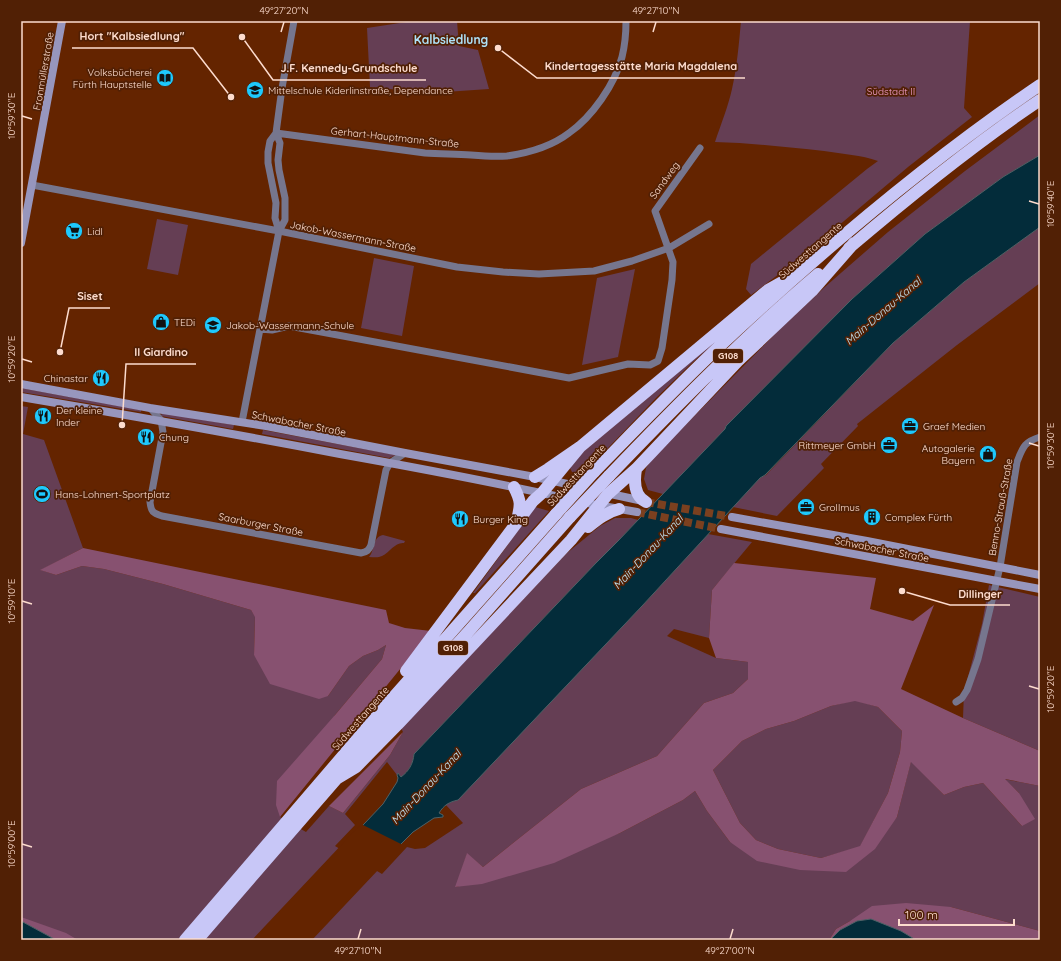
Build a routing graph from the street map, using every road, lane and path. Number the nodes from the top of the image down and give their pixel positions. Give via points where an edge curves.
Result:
1 (62, 21) edge
2 (294, 21) edge
3 (626, 21) edge
4 (1040, 85) edge
5 (1036, 102) edge
6 (276, 133) junction
7 (700, 148) dead end
8 (32, 185) junction
9 (24, 216) edge
10 (709, 224) dead end
11 (279, 231) junction
12 (21, 243) edge
13 (854, 243) junction
14 (669, 248) junction
15 (803, 271) junction
16 (260, 329) junction
17 (21, 384) edge
18 (21, 397) edge
19 (150, 408) junction
20 (161, 420) junction
21 (242, 422) junction
22 (1040, 437) edge
23 (580, 446) junction
24 (405, 453) junction
25 (390, 463) junction
26 (636, 469) junction
27 (535, 477) junction
28 (552, 481) junction
29 (572, 485) dead end
30 (514, 487) junction
31 (604, 492) junction
32 (542, 493) junction
33 (560, 497) dead end
34 (646, 502) joint
35 (595, 504) junction
36 (619, 509) junction
37 (637, 512) tunnel mouth
38 (732, 517) tunnel mouth
39 (516, 524) junction
40 (721, 529) tunnel mouth
41 (571, 540) junction
42 (1000, 567) junction
43 (1040, 574) edge
44 (997, 581) junction
45 (1040, 589) edge
46 (956, 702) dead end
47 (357, 740) junction
48 (336, 779) junction
49 (292, 822) junction
50 (185, 940) edge
51 (196, 940) edge

1 - 8 main road, Fronmüllerstraße
2 - 6 street
3 - 6 street, Gerhart-Hauptmann-Straße via 622,57 609,87 583,121 569,133 540,148 507,156 440,154
4 - 15 highway, Südwesttangente / G108 via 909,182
5 - 13 highway, Südwesttangente / G108 via 972,149
6 - 11 street via 280,143 278,160 286,206 285,220
6 - 11 street via 270,141 268,163
7 - 14 street, Sandweg via 655,211
8 - 9 main road, Fronmüllerstraße
8 - 11 street, Jakob-Wassermann-Straße
9 - 12 main road, Fronmüllerstraße
10 - 14 street, Jakob-Wassermann-Straße
11 - 14 street, Jakob-Wassermann-Straße via 457,267 539,274 594,271
11 - 16 street
13 - 26 highway via 812,291 738,361
13 - 48 highway, Südwesttangente / G108, bridge via 730,354 667,415 570,517
14 - 16 street via 673,262 672,280 662,348 658,361 650,365 628,364 569,378 289,326 272,330
15 - 23 highway via 768,290
15 - 47 highway, Südwesttangente / G108, bridge via 718,348 594,472
16 - 21 street
17 - 19 main road, Schwabacher Straße
18 - 20 main road
19 - 20 street
19 - 21 main road, Schwabacher Straße
20 - 25 main road
20 - 25 street, Saarburger Straße via 163,432 150,502 153,512 162,516 361,553 369,550 371,545 386,470
21 - 24 main road, Schwabacher Straße
22 - 42 street, Benno-Strauß-Straße via 1023,447 1017,462
23 - 27 highway
23 - 28 highway
24 - 25 street
24 - 27 main road, Schwabacher Straße
25 - 30 main road
26 - 31 highway
26 - 34 highway via 636,489 640,498
27 - 28 main road, Schwabacher Straße
28 - 29 main road, Schwabacher Straße
28 - 32 highway
30 - 32 main road
30 - 39 highway via 519,498
31 - 34 main road
31 - 35 highway
32 - 33 main road
32 - 39 highway
35 - 36 main road
35 - 41 highway
36 - 37 main road
36 - 41 highway via 602,516
38 - 42 main road, Schwabacher Straße
39 - 47 highway via 416,659 378,705
40 - 44 main road, Schwabacher Straße
41 - 48 highway via 356,767
42 - 43 main road, Schwabacher Straße
42 - 44 street, Benno-Strauß-Straße
44 - 45 main road, Schwabacher Straße
44 - 46 street, Benno-Strauß-Straße via 978,660 967,690
47 - 49 highway, Südwesttangente / G108
48 - 49 highway, Südwesttangente / G108
49 - 50 highway, Südwesttangente / G108
49 - 51 highway, Südwesttangente / G108

